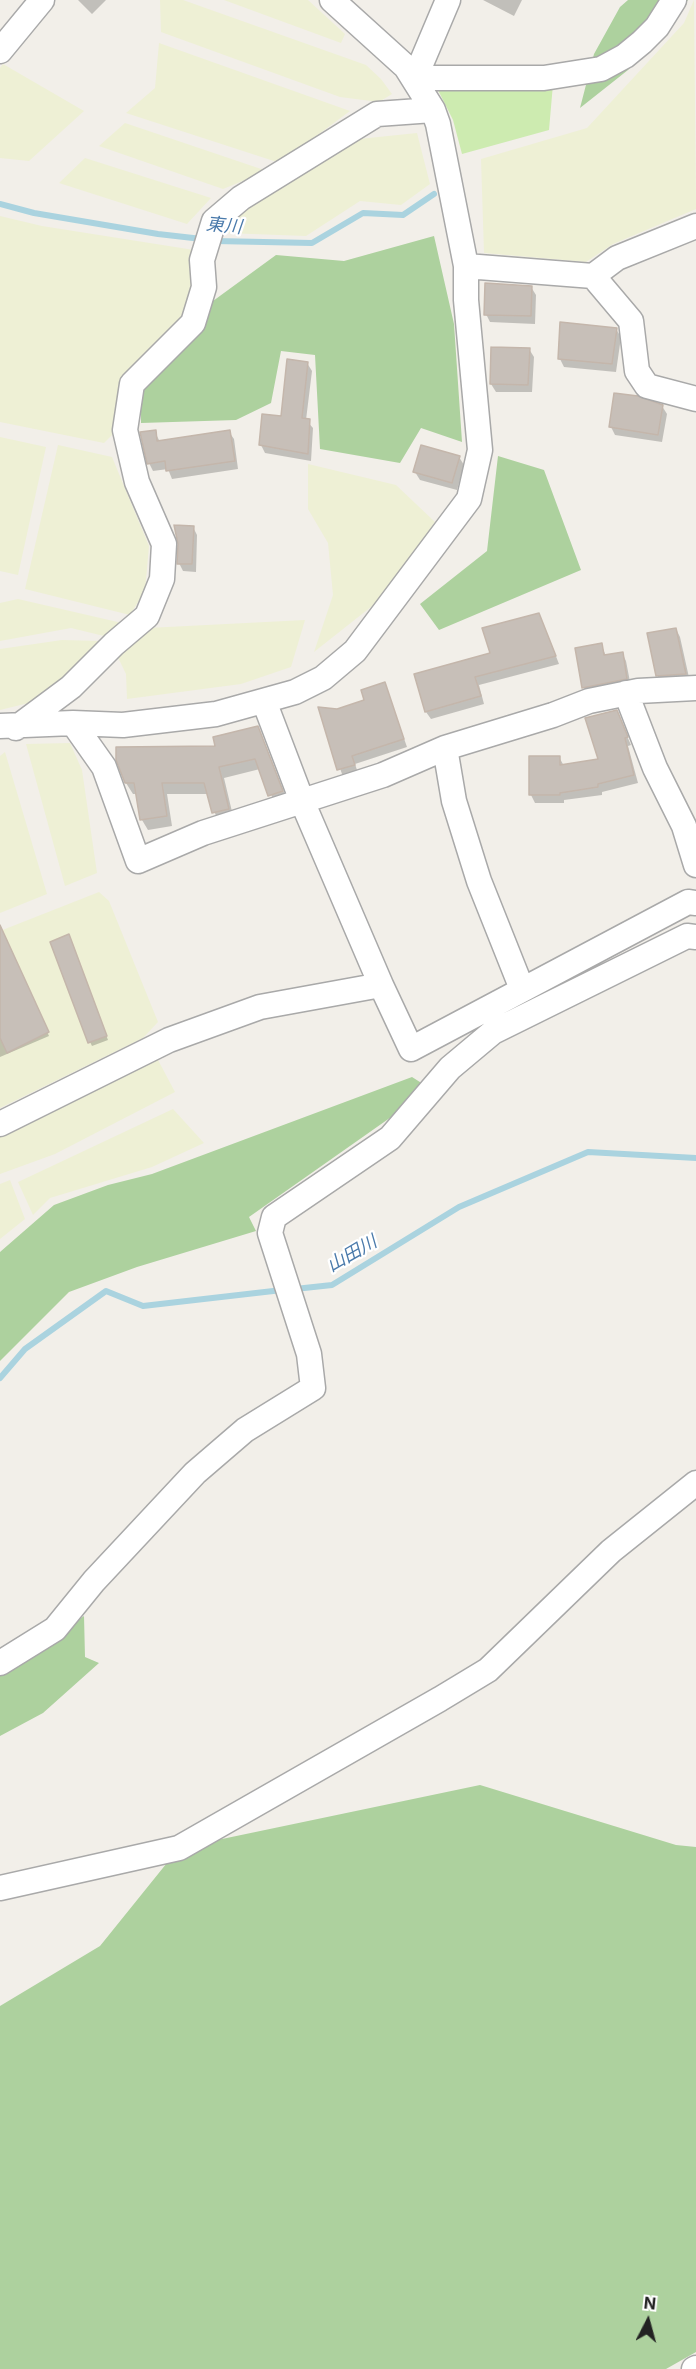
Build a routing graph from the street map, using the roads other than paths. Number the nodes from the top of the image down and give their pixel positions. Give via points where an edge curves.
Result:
1 (42, 0) edge
2 (332, 0) edge
3 (448, 0) edge
4 (674, 0) edge
5 (0, 51) edge
6 (416, 78) junction
7 (433, 110) junction
8 (696, 226) edge
9 (466, 266) junction
10 (593, 276) junction
11 (696, 399) edge
12 (696, 688) edge
13 (626, 693) junction
14 (264, 700) junction
15 (73, 723) junction
16 (6, 730) edge
17 (446, 748) junction
18 (302, 801) junction
19 (696, 865) edge
20 (693, 900) edge
21 (696, 937) edge
22 (381, 985) junction
23 (522, 989) junction
24 (0, 1124) edge
25 (696, 1483) edge
26 (0, 1663) edge
27 (0, 1888) edge

1 - 5 street
2 - 6 street via 396,55
3 - 6 street
4 - 6 street via 642,42 601,69 544,78
6 - 7 street
7 - 9 street
7 - 16 street via 377,114 241,198 214,221 202,260 204,287 193,323 132,384 125,430 137,482 165,544 162,579 147,616 71,687
8 - 10 street via 617,258
9 - 10 street
9 - 14 street via 480,450 469,499 355,651 323,678 295,692
10 - 11 street via 631,321 637,371 647,386
12 - 13 street
13 - 17 street via 589,701
13 - 19 street via 655,768 684,826
14 - 15 street via 216,714 123,725
14 - 18 street
15 - 16 street
15 - 18 street via 104,767 138,861 203,833
17 - 18 street via 383,775
17 - 23 street via 454,801 479,881
18 - 22 street
20 - 23 street
21 - 26 street via 687,936 493,1032 450,1068 390,1138 274,1217 270,1233 309,1354 313,1388 245,1430 195,1473 94,1581 55,1629
22 - 23 street via 411,1049
22 - 24 street via 260,1007 169,1040
25 - 27 street via 611,1551 488,1670 440,1699 179,1848

